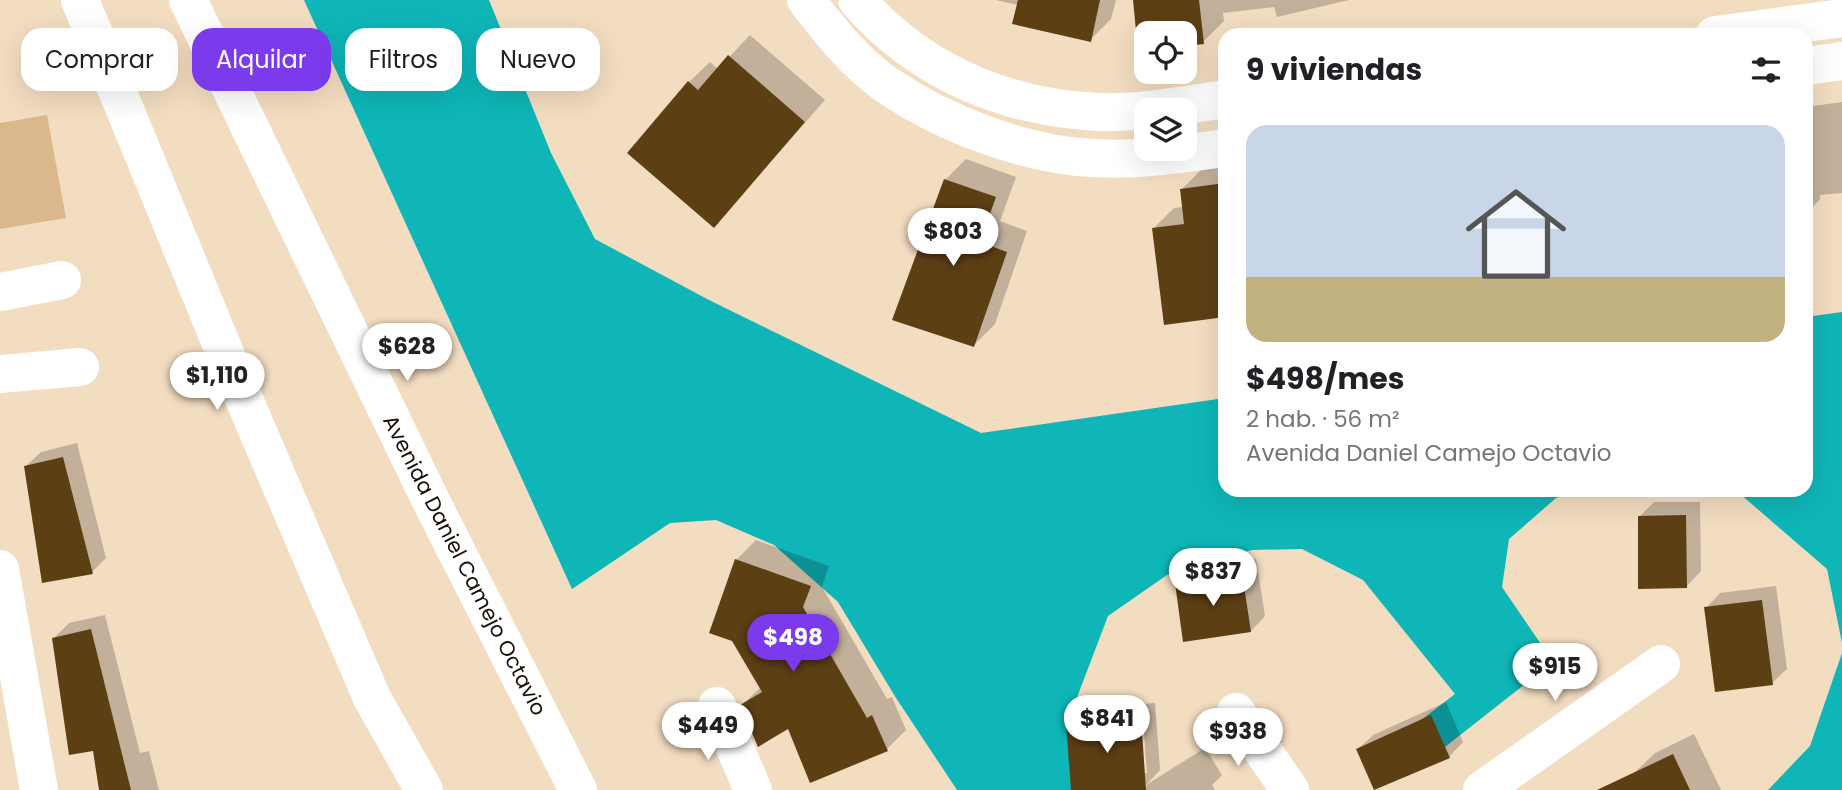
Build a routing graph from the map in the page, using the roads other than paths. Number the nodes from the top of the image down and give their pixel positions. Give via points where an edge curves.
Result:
1 (80, 0) edge
2 (188, 0) edge
3 (806, 0) edge
4 (857, 0) edge
5 (1842, 18) edge
6 (1767, 28) edge
7 (1842, 61) edge
8 (1813, 65) edge
9 (1218, 100) edge
10 (1218, 150) edge
11 (62, 280) dead end
12 (0, 292) edge
13 (80, 367) dead end
14 (0, 374) edge
15 (0, 569) edge
16 (1661, 664) dead end
17 (717, 706) dead end
18 (1236, 712) dead end
19 (407, 773) edge
20 (39, 790) edge
21 (424, 790) edge
22 (579, 790) edge
23 (753, 790) edge
24 (1290, 790) edge
25 (1482, 790) edge

1 - 19 main road via 243,398
2 - 22 main road, Avenida Daniel Camejo Octavio via 434,508
3 - 10 main road via 832,34 886,85 967,128 1036,150 1092,158
4 - 9 main road via 912,54 984,90 1040,106 1099,112
5 - 6 main road
7 - 8 main road
11 - 12 main road
13 - 14 main road
15 - 20 main road
16 - 25 main road
17 - 23 main road
18 - 24 main road
19 - 21 main road

